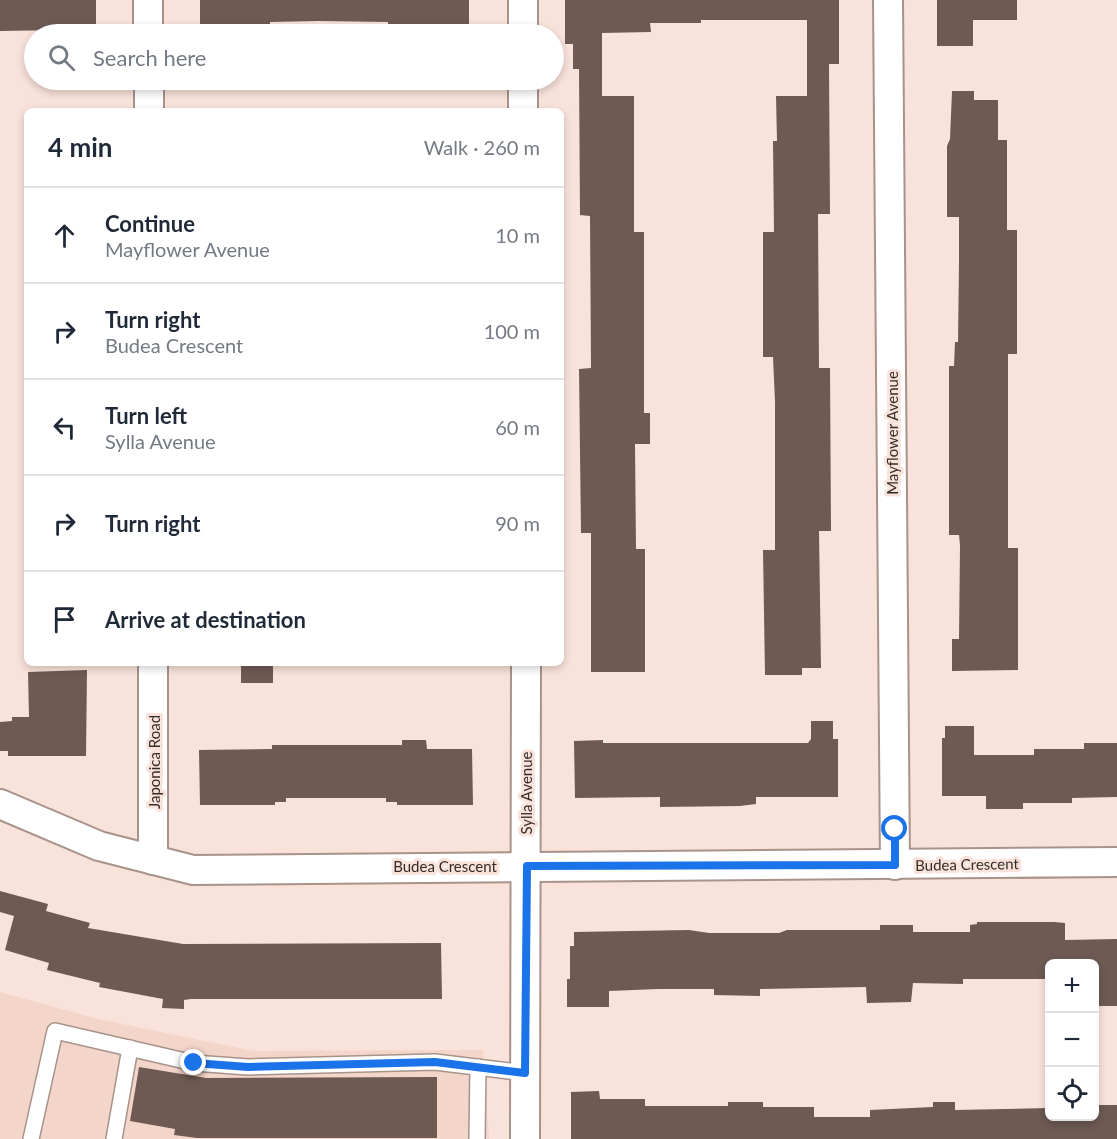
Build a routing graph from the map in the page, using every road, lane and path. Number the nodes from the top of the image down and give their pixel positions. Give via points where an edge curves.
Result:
1 (148, 0) edge
2 (523, 0) edge
3 (888, 0) edge
4 (148, 24) edge
5 (523, 24) edge
6 (149, 90) edge
7 (523, 90) edge
8 (149, 108) edge
9 (523, 108) edge
10 (153, 666) edge
11 (526, 666) edge
12 (0, 804) edge
13 (153, 860) junction
14 (1117, 862) edge
15 (895, 865) junction
16 (527, 866) junction
17 (130, 1048) junction
18 (477, 1068) junction
19 (525, 1073) junction
20 (31, 1139) edge
21 (114, 1139) edge
22 (477, 1139) edge
23 (525, 1139) edge

1 - 4 street
2 - 5 street
3 - 15 street, Mayflower Avenue
6 - 8 street
7 - 9 street
10 - 13 street, Japonica Road
11 - 16 street, Sylla Avenue
12 - 13 street, Budea Crescent via 99,846
13 - 16 street, Budea Crescent via 193,870
14 - 15 street, Budea Crescent
15 - 16 street, Budea Crescent
16 - 19 street, Sylla Avenue
17 - 18 lane via 194,1063 248,1067 435,1062
17 - 20 lane via 55,1031
17 - 21 lane
18 - 19 lane
18 - 22 lane
19 - 23 street, Sylla Avenue

